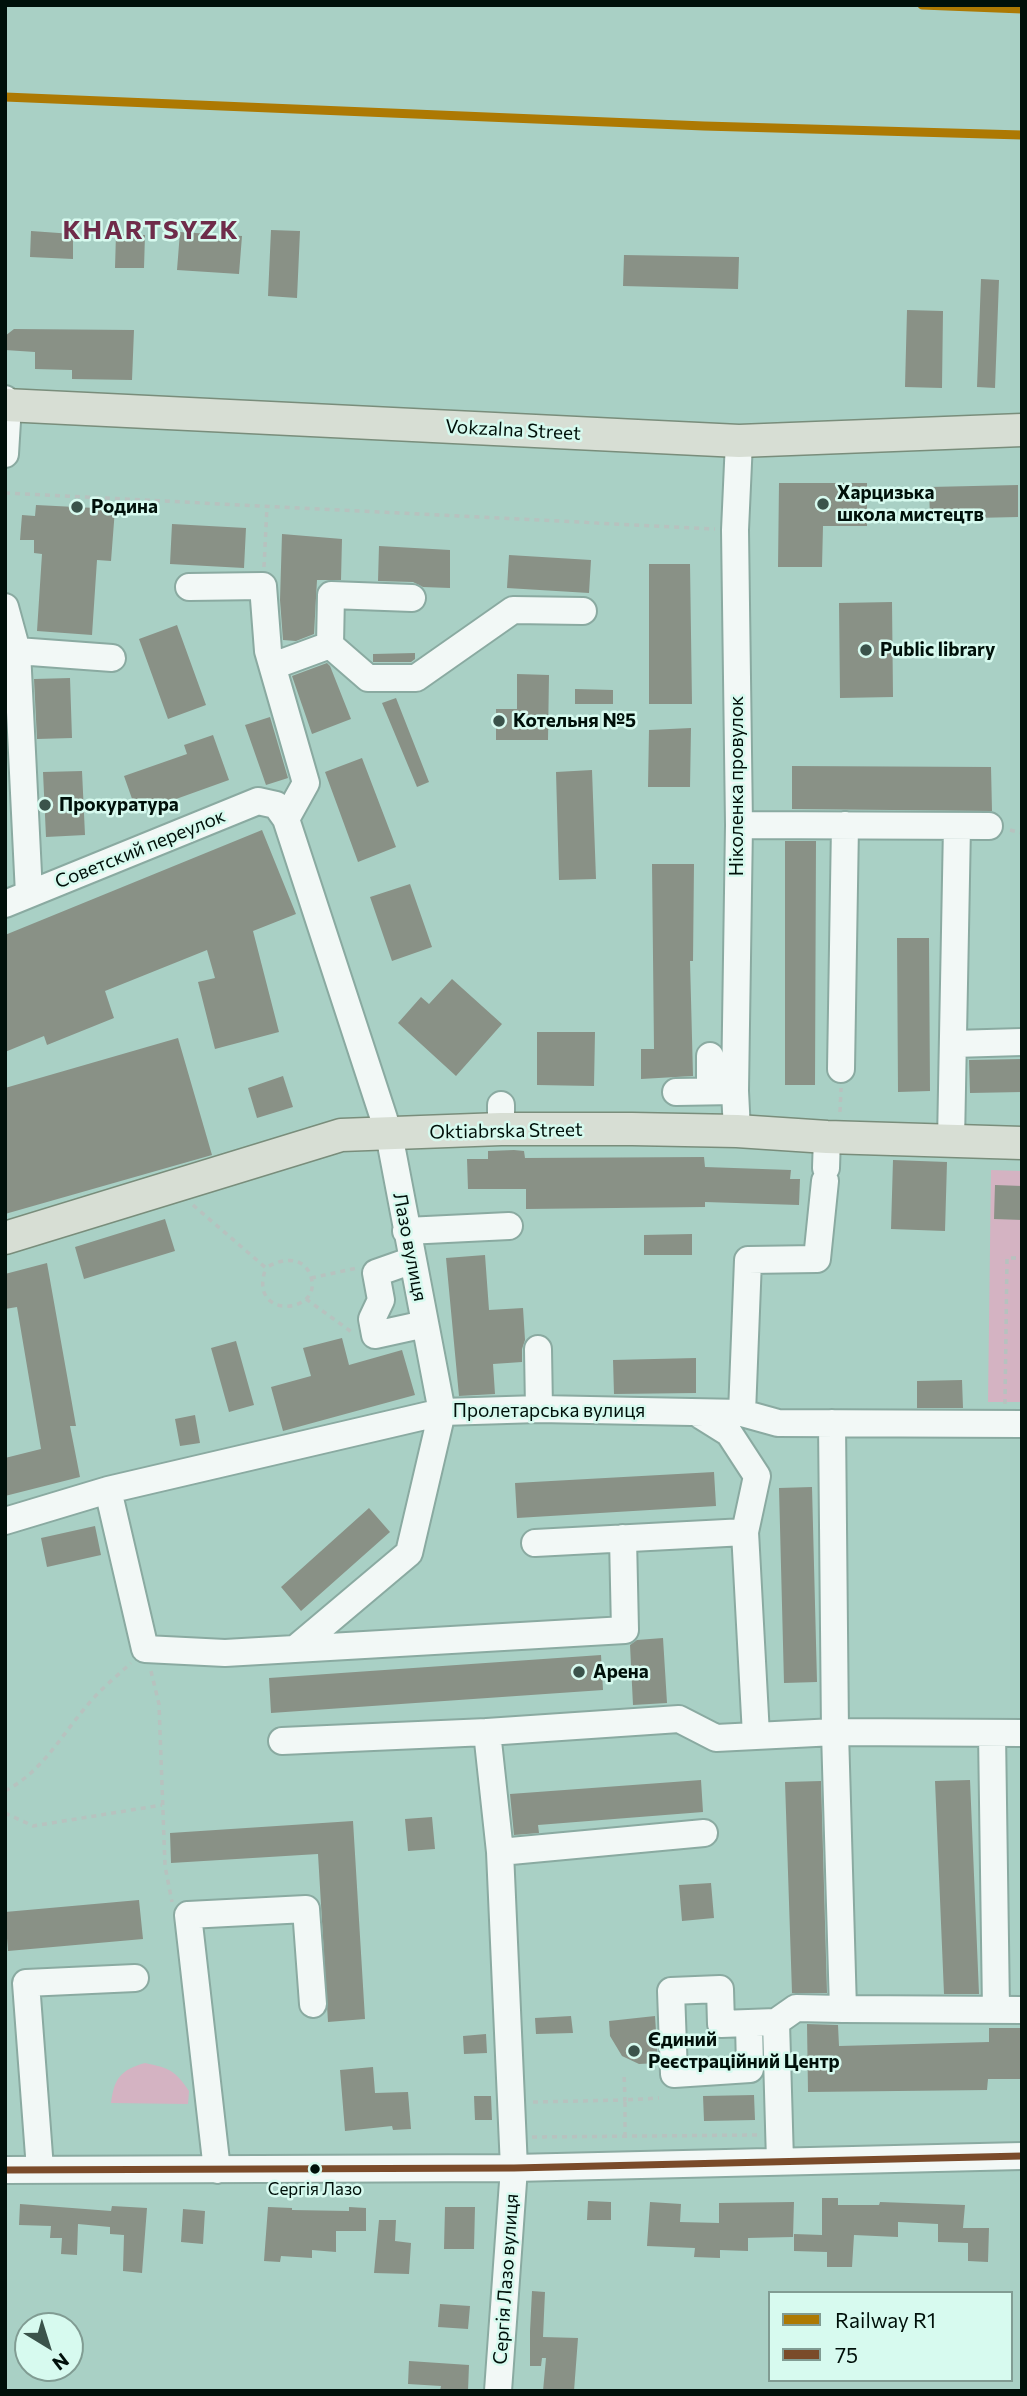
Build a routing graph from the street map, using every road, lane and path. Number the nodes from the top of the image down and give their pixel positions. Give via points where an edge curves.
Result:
1 (6, 403) edge
2 (1022, 430) edge
3 (739, 441) junction
4 (5, 454) edge
5 (5, 493) edge
6 (267, 506) junction
7 (735, 530) junction
8 (263, 586) junction
9 (189, 587) dead end
10 (411, 598) dead end
11 (5, 607) edge
12 (583, 611) dead end
13 (330, 645) junction
14 (18, 651) junction
15 (112, 658) dead end
16 (273, 667) junction
17 (11, 682) edge
18 (281, 812) junction
19 (739, 825) junction
20 (845, 825) junction
21 (957, 826) junction
22 (989, 826) dead end
23 (17, 899) edge
24 (1022, 1042) edge
25 (953, 1044) junction
26 (710, 1056) dead end
27 (841, 1069) joint
28 (676, 1091) dead end
29 (723, 1091) junction
30 (737, 1131) junction
31 (388, 1134) junction
32 (833, 1137) junction
33 (951, 1141) junction
34 (1022, 1143) edge
35 (172, 1187) junction
36 (509, 1226) dead end
37 (407, 1231) junction
38 (5, 1238) edge
39 (1022, 1258) edge
40 (413, 1260) junction
41 (266, 1268) junction
42 (376, 1273) junction
43 (311, 1278) junction
44 (306, 1299) junction
45 (425, 1324) junction
46 (374, 1335) junction
47 (538, 1349) dead end
48 (539, 1409) junction
49 (442, 1412) junction
50 (696, 1412) junction
51 (742, 1413) junction
52 (832, 1423) junction
53 (1013, 1424) edge
54 (108, 1490) junction
55 (5, 1521) edge
56 (746, 1532) junction
57 (623, 1538) junction
58 (535, 1543) dead end
59 (145, 1649) junction
60 (295, 1649) junction
61 (487, 1732) junction
62 (835, 1732) junction
63 (992, 1733) junction
64 (1022, 1733) edge
65 (756, 1735) junction
66 (282, 1741) dead end
67 (5, 1791) edge
68 (162, 1805) junction
69 (5, 1812) edge
70 (704, 1833) dead end
71 (500, 1852) junction
72 (188, 1914) junction
73 (135, 1978) dead end
74 (313, 2004) dead end
75 (843, 2009) junction
76 (1009, 2010) edge
77 (776, 2022) junction
78 (749, 2023) dead end
79 (624, 2072) dead end
80 (659, 2098) dead end
81 (625, 2100) junction
82 (513, 2102) junction
83 (779, 2134) junction
84 (514, 2137) junction
85 (625, 2137) junction
86 (1022, 2156) edge
87 (780, 2161) junction
88 (514, 2168) junction
89 (40, 2169) junction
90 (5, 2170) edge
91 (217, 2170) junction
92 (498, 2391) edge

1 - 3 main road, Vokzalna Street
1 - 4 street
2 - 3 main road, Vokzalna Street
3 - 7 street, Ніколенка провулок
5 - 6 path
6 - 7 path
6 - 8 path
7 - 19 street, Ніколенка провулок
8 - 9 street
8 - 16 street
10 - 13 street via 331,595
11 - 14 street
12 - 13 street via 513,610 416,678 368,678
13 - 16 street
14 - 15 street
14 - 17 street
16 - 18 street via 306,783
17 - 23 street
18 - 23 street, Советский переулок via 258,801
18 - 31 street, Лазо вулиця
19 - 20 street
19 - 29 street, Ніколенка провулок
20 - 21 street
20 - 27 street
21 - 22 street
21 - 25 street
24 - 25 street
25 - 33 street
26 - 29 street
27 - 32 path
28 - 29 street
29 - 30 street, Ніколенка провулок
30 - 31 main road, Oktiabrska Street via 501,1117
30 - 32 main road, Oktiabrska Street
31 - 35 main road, Oktiabrska Street via 341,1135
31 - 37 street, Лазо вулиця
32 - 33 main road, Oktiabrska Street
32 - 51 street via 817,1259 748,1260
33 - 34 main road, Oktiabrska Street
35 - 38 main road, Oktiabrska Street
35 - 41 path
36 - 37 street
37 - 40 street, Лазо вулиця
39 - 53 path via 1007,1258
40 - 42 street
40 - 45 street, Лазо вулиця
41 - 43 path via 276,1261 295,1261
41 - 44 path via 262,1287 273,1303 291,1307
42 - 43 path via 358,1268
42 - 46 street via 381,1300 372,1319
43 - 44 path
44 - 46 path via 361,1339
45 - 46 street
45 - 49 street, Лазо вулиця
47 - 48 street
48 - 49 street, Пролетарська вулиця
48 - 50 street, Пролетарська вулиця
49 - 54 street, Пролетарська вулиця
49 - 60 street, Лазо вулиця via 409,1553
50 - 51 street, Пролетарська вулиця
50 - 56 street via 729,1433 757,1476
51 - 52 street, Пролетарська вулиця via 778,1423
52 - 53 street, Пролетарська вулиця
52 - 62 street
54 - 55 street, Пролетарська вулиця
54 - 59 street
56 - 57 street
56 - 65 street
57 - 58 street
57 - 60 street via 625,1630
59 - 60 street via 225,1653
59 - 67 path via 92,1700 49,1756
59 - 68 path via 159,1704
61 - 65 street via 680,1718 716,1738
61 - 66 street
61 - 71 street, Сергія Лазо вулиця
62 - 63 street
62 - 65 street
62 - 75 street
63 - 64 street
63 - 76 street
68 - 69 path via 33,1826
68 - 72 path via 170,1901
70 - 71 street
71 - 82 street, Сергія Лазо вулиця
72 - 74 street via 306,1909
72 - 91 street
73 - 89 street via 26,1983
75 - 76 street
75 - 77 street via 796,2008
77 - 78 street
77 - 83 street
79 - 81 path
80 - 81 path
81 - 82 path
81 - 85 path
82 - 84 street, Сергія Лазо вулиця
83 - 85 path
83 - 87 street
84 - 85 path
84 - 88 street, Сергія Лазо вулиця
86 - 87 street
87 - 88 street
88 - 91 street
88 - 92 street, Сергія Лазо вулиця
89 - 90 street
89 - 91 street

